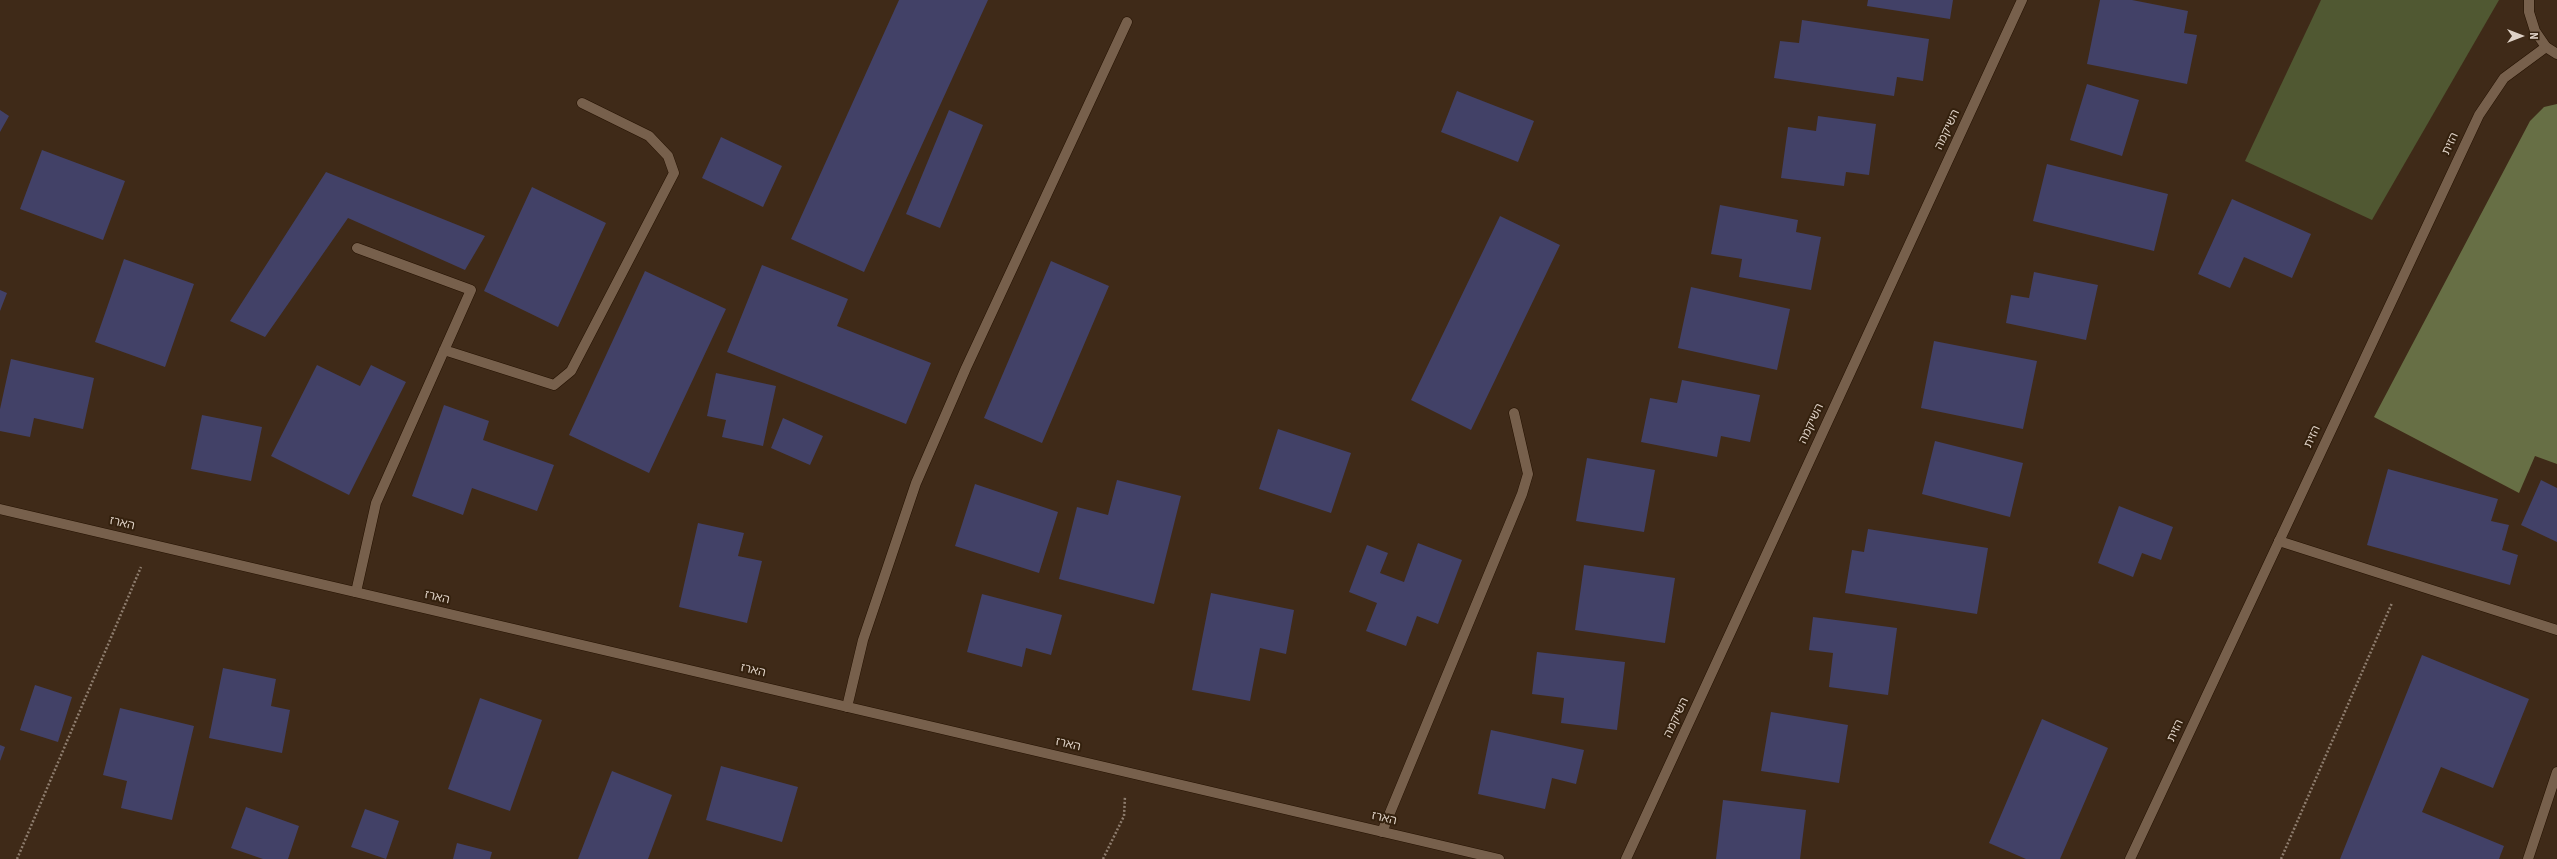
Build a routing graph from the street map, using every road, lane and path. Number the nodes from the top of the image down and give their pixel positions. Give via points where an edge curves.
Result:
1 (2022, 0) edge
2 (2529, 0) edge
3 (1127, 22) dead end
4 (2546, 47) junction
5 (2557, 54) edge
6 (582, 103) dead end
7 (357, 248) dead end
8 (444, 350) junction
9 (1514, 413) dead end
10 (0, 509) edge
11 (2279, 541) junction
12 (151, 545) junction
13 (2402, 580) junction
14 (356, 592) junction
15 (2557, 630) edge
16 (847, 707) junction
17 (1125, 772) junction
18 (2557, 772) edge
19 (1382, 832) junction
20 (17, 859) edge
21 (1103, 859) edge
22 (1499, 859) edge
23 (1626, 859) edge
24 (2130, 859) edge
25 (2281, 859) edge
26 (2528, 859) edge

1 - 23 street, השיקמה
2 - 4 street via 2529,12 2535,31
3 - 16 street via 966,368 916,483 863,640
4 - 5 street
4 - 11 street, הזית via 2504,78 2479,114
6 - 8 street via 649,136 668,156 674,173 571,371 554,385
7 - 8 street via 471,290
8 - 14 street via 376,503
9 - 19 street via 1528,474 1522,494
10 - 12 street, הארז
11 - 13 street
11 - 24 street, הזית
12 - 14 street, הארז
12 - 20 path
13 - 15 street
13 - 25 path
14 - 16 street, הארז
16 - 17 street, הארז
17 - 19 street, הארז
17 - 21 path via 1124,816
18 - 26 street
19 - 22 street, הארז

